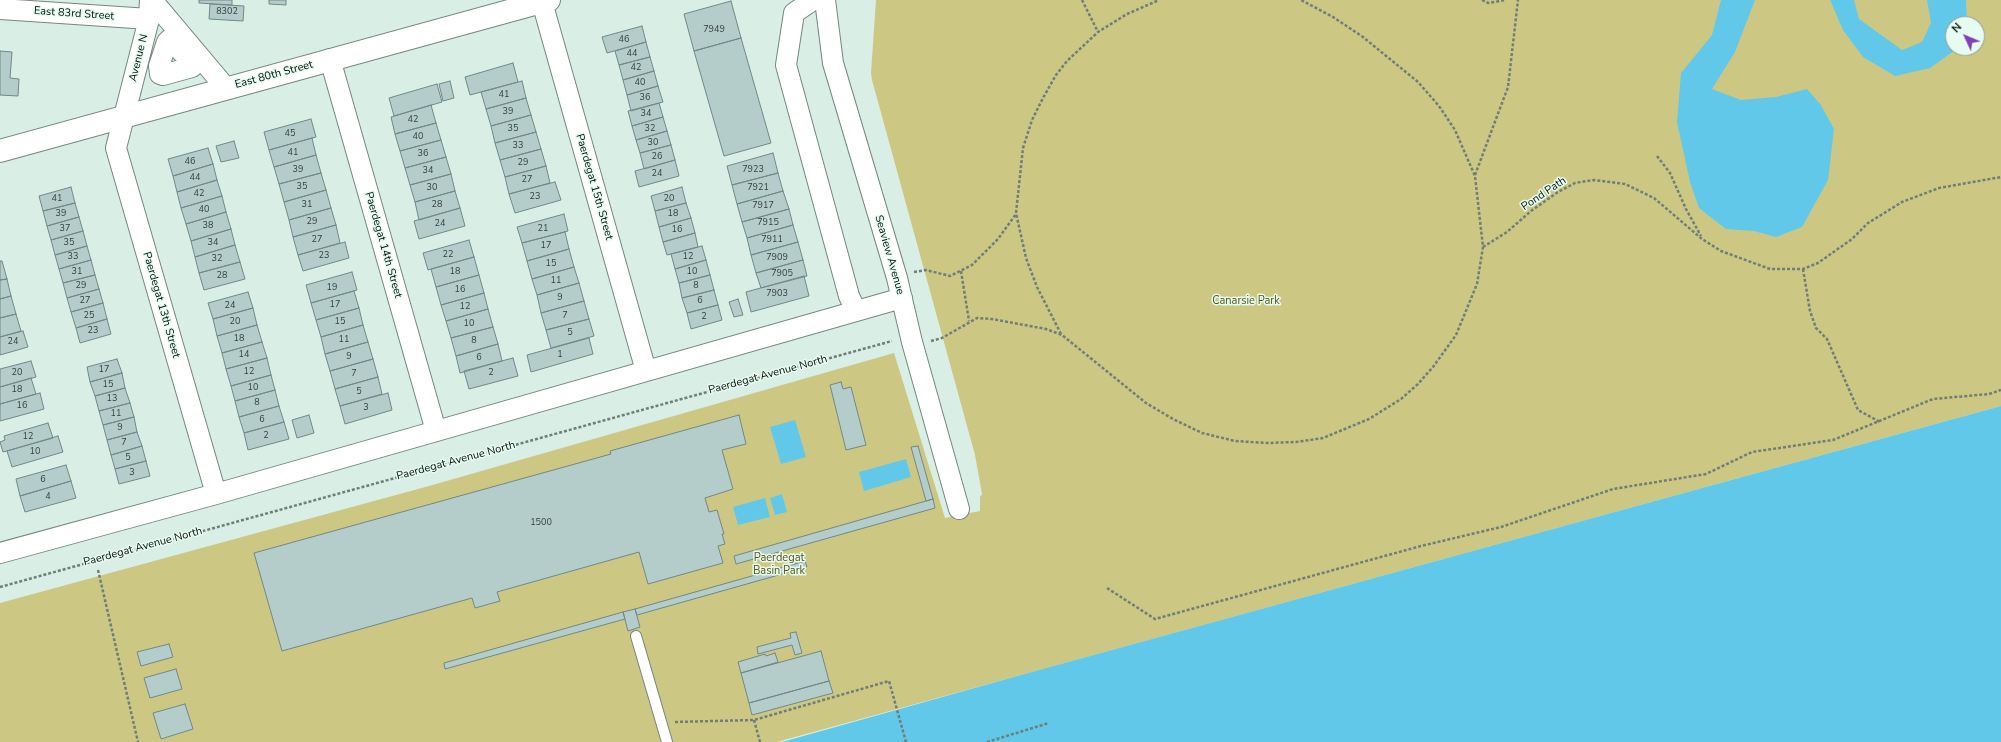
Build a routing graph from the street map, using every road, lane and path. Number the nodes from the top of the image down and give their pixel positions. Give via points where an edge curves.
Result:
1 (813, 0) edge
2 (825, 0) edge
3 (1082, 0) edge
4 (1159, 0) edge
5 (1300, 0) edge
6 (1482, 0) edge
7 (1506, 0) edge
8 (1518, 0) edge
9 (546, 1) edge
10 (150, 6) edge
11 (0, 10) edge
12 (1098, 32) junction
13 (330, 59) junction
14 (226, 88) junction
15 (125, 116) junction
16 (0, 151) edge
17 (1658, 156) dead end
18 (1475, 176) junction
19 (2001, 177) edge
20 (1016, 213) junction
21 (1702, 239) junction
22 (1483, 247) junction
23 (1802, 269) junction
24 (961, 271) junction
25 (912, 273) dead end
26 (902, 298) junction
27 (856, 311) junction
28 (969, 322) junction
29 (1062, 335) junction
30 (912, 342) junction
31 (646, 371) junction
32 (2001, 390) edge
33 (1881, 422) junction
34 (436, 431) junction
35 (216, 494) junction
36 (959, 508) dead end
37 (0, 553) edge
38 (98, 570) dead end
39 (0, 587) edge
40 (1107, 588) dead end
41 (636, 636) dead end
42 (754, 720) junction
43 (661, 723) junction
44 (1049, 723) dead end
45 (138, 742) edge
46 (667, 742) edge
47 (760, 742) edge
48 (906, 742) edge
49 (987, 742) edge

1 - 27 street via 794,13 786,65 849,296
2 - 26 street, Seaview Avenue via 833,63
3 - 12 path
4 - 12 path via 1127,14
5 - 18 path via 1333,17 1363,37 1418,82 1455,130
6 - 7 path via 1488,3
8 - 18 path via 1508,87
9 - 13 street, East 80th Street
9 - 31 street, Paerdegat 15th Street
10 - 11 street, East 83rd Street
10 - 14 street
10 - 15 street, Avenue N
12 - 20 path via 1056,75 1032,120 1023,148
13 - 14 street, East 80th Street
13 - 34 street, Paerdegat 14th Street
14 - 15 street, East 80th Street
15 - 16 street, East 80th Street
15 - 35 street, Paerdegat 13th Street via 116,148
17 - 21 path via 1670,173
18 - 22 path
19 - 23 path via 1939,188 1902,202 1868,223 1818,263
20 - 24 path via 993,244 972,265
20 - 29 path via 1026,258 1037,287
21 - 22 path, Pond Path via 1654,198 1625,184 1594,180 1575,183 1558,192 1507,232
21 - 23 path, Pond Path via 1721,251 1770,269
22 - 29 path via 1477,284 1467,310 1456,335 1433,367 1400,399 1369,419 1323,438 1268,443 1235,441 1202,433 1146,403
23 - 33 path via 1816,328 1827,339 1858,410
24 - 25 path via 950,276 926,270
24 - 28 path
26 - 27 street
26 - 30 street, Seaview Avenue
27 - 31 street
28 - 29 path, Paerdegat Avenue North via 977,318 992,319 1046,329
28 - 30 path, Paerdegat Avenue North via 938,339 926,343
30 - 36 street, Seaview Avenue
30 - 39 path, Paerdegat Avenue North via 888,341
31 - 34 street
32 - 33 path via 1989,394 1933,399
33 - 40 path via 1833,440 1752,452 1706,474 1613,489 1501,528 1421,546 1155,619
34 - 35 street
35 - 37 street
38 - 45 path
41 - 43 lane
42 - 43 path
42 - 47 path
42 - 48 path via 889,681
43 - 46 lane
44 - 49 path

